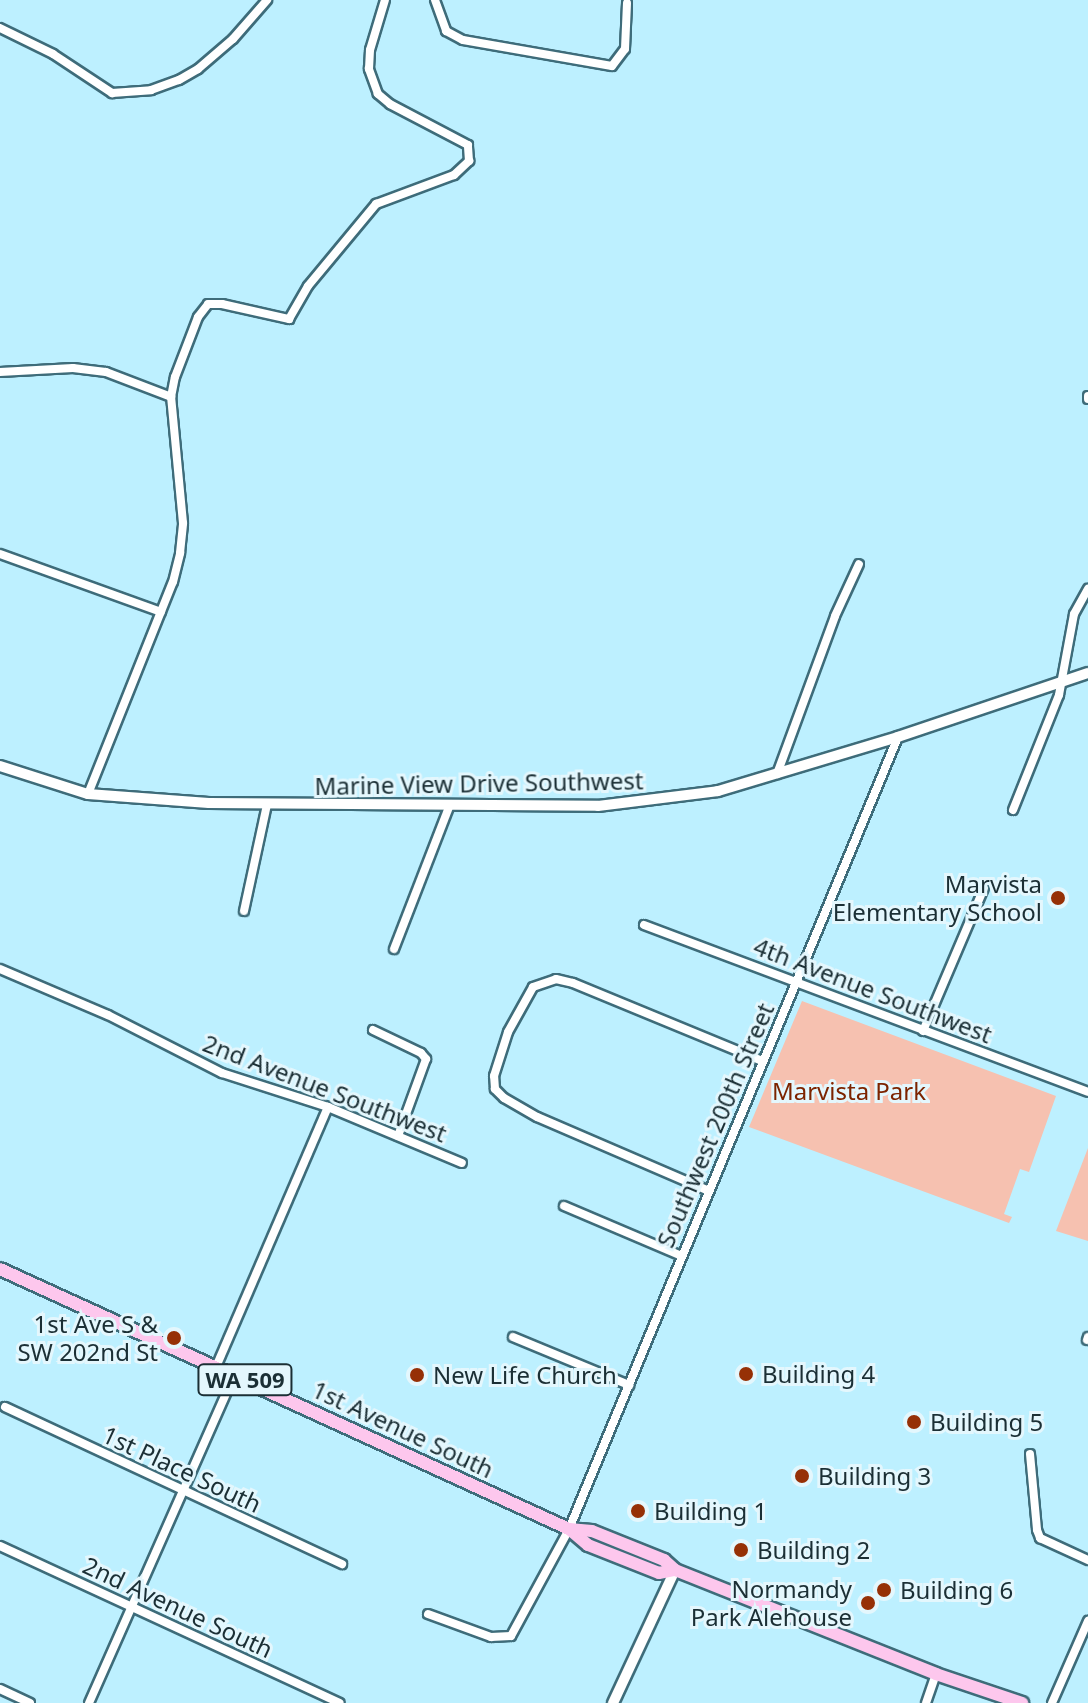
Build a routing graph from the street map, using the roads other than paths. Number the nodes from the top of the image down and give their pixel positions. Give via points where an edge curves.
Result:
1 (267, 0) edge
2 (385, 0) edge
3 (435, 0) edge
4 (627, 3) dead end
5 (0, 28) edge
6 (0, 372) edge
7 (171, 397) junction
8 (0, 554) edge
9 (859, 564) dead end
10 (1088, 589) edge
11 (161, 612) junction
12 (1088, 673) edge
13 (1061, 680) junction
14 (898, 737) junction
15 (0, 766) edge
16 (777, 775) junction
17 (88, 794) junction
18 (267, 805) junction
19 (449, 807) junction
20 (1013, 810) dead end
21 (984, 888) dead end
22 (244, 911) dead end
23 (644, 925) dead end
24 (394, 949) dead end
25 (0, 969) edge
26 (796, 983) junction
27 (373, 1030) dead end
28 (923, 1031) junction
29 (762, 1061) junction
30 (1088, 1092) edge
31 (328, 1107) junction
32 (398, 1136) junction
33 (462, 1163) dead end
34 (709, 1191) junction
35 (564, 1206) dead end
36 (682, 1256) junction
37 (0, 1269) edge
38 (513, 1337) dead end
39 (216, 1367) junction
40 (234, 1376) junction
41 (629, 1385) junction
42 (5, 1407) dead end
43 (1030, 1454) dead end
44 (185, 1493) junction
45 (569, 1529) junction
46 (0, 1546) edge
47 (1088, 1560) edge
48 (342, 1564) dead end
49 (675, 1570) junction
50 (131, 1610) junction
51 (428, 1614) dead end
52 (1088, 1621) edge
53 (936, 1674) junction
54 (0, 1689) edge
55 (321, 1699) edge
56 (30, 1703) edge
57 (89, 1703) edge
58 (340, 1703) edge
59 (613, 1703) edge
60 (926, 1703) edge
61 (1022, 1703) edge
62 (1052, 1703) edge

1 - 5 street via 198,69 151,90 112,93 53,54
2 - 7 street via 370,50 369,69 378,94 468,145 469,161 454,175 376,204 308,286 289,319 208,304 184,351
3 - 4 street via 446,31 463,40 612,66 625,49
6 - 7 street via 106,372
7 - 11 street via 183,523 173,582
8 - 11 street
9 - 16 street
10 - 13 street via 1074,614
11 - 17 street
12 - 13 street, Marine View Drive Southwest
13 - 14 street, Marine View Drive Southwest
13 - 20 street
14 - 16 street, Marine View Drive Southwest
14 - 26 street, Southwest 200th Street
15 - 17 street, Marine View Drive Southwest
16 - 19 street, Marine View Drive Southwest via 644,802
17 - 18 street, Marine View Drive Southwest
18 - 19 street, Marine View Drive Southwest
18 - 22 street
19 - 24 street
21 - 28 street
23 - 26 street, 4th Avenue Southwest
25 - 31 street, 2nd Avenue Southwest via 108,1015 222,1073
26 - 28 street, 4th Avenue Southwest
26 - 29 street, Southwest 200th Street
27 - 32 street via 426,1059
28 - 30 street, 4th Avenue Southwest
29 - 34 street, Southwest 200th Street
29 - 34 street via 556,979 543,981 525,996 497,1060 495,1089 517,1108
31 - 32 street, 2nd Avenue Southwest
31 - 39 street
32 - 33 street, 2nd Avenue Southwest
34 - 36 street, Southwest 200th Street
35 - 36 street
36 - 41 street, Southwest 200th Street
37 - 39 main road, 1st Avenue South / WA 509
38 - 41 street
39 - 40 main road, 1st Avenue South / WA 509
40 - 44 street
40 - 45 main road, 1st Avenue South / WA 509
41 - 45 street, Southwest 200th Street
42 - 44 street, 1st Place South
43 - 47 street via 1040,1538
44 - 48 street, 1st Place South
44 - 50 street
45 - 49 main road, 1st Avenue South / WA 509 via 588,1545 659,1573
45 - 51 street, Southwest 200th Street via 511,1636 491,1637
46 - 50 street, 2nd Avenue South
49 - 53 main road, 1st Avenue South / WA 509
49 - 59 street
50 - 55 street, 2nd Avenue South
50 - 57 street
52 - 62 street
53 - 60 street
53 - 61 main road, 1st Avenue South / WA 509
54 - 56 street
55 - 58 street, 2nd Avenue South

